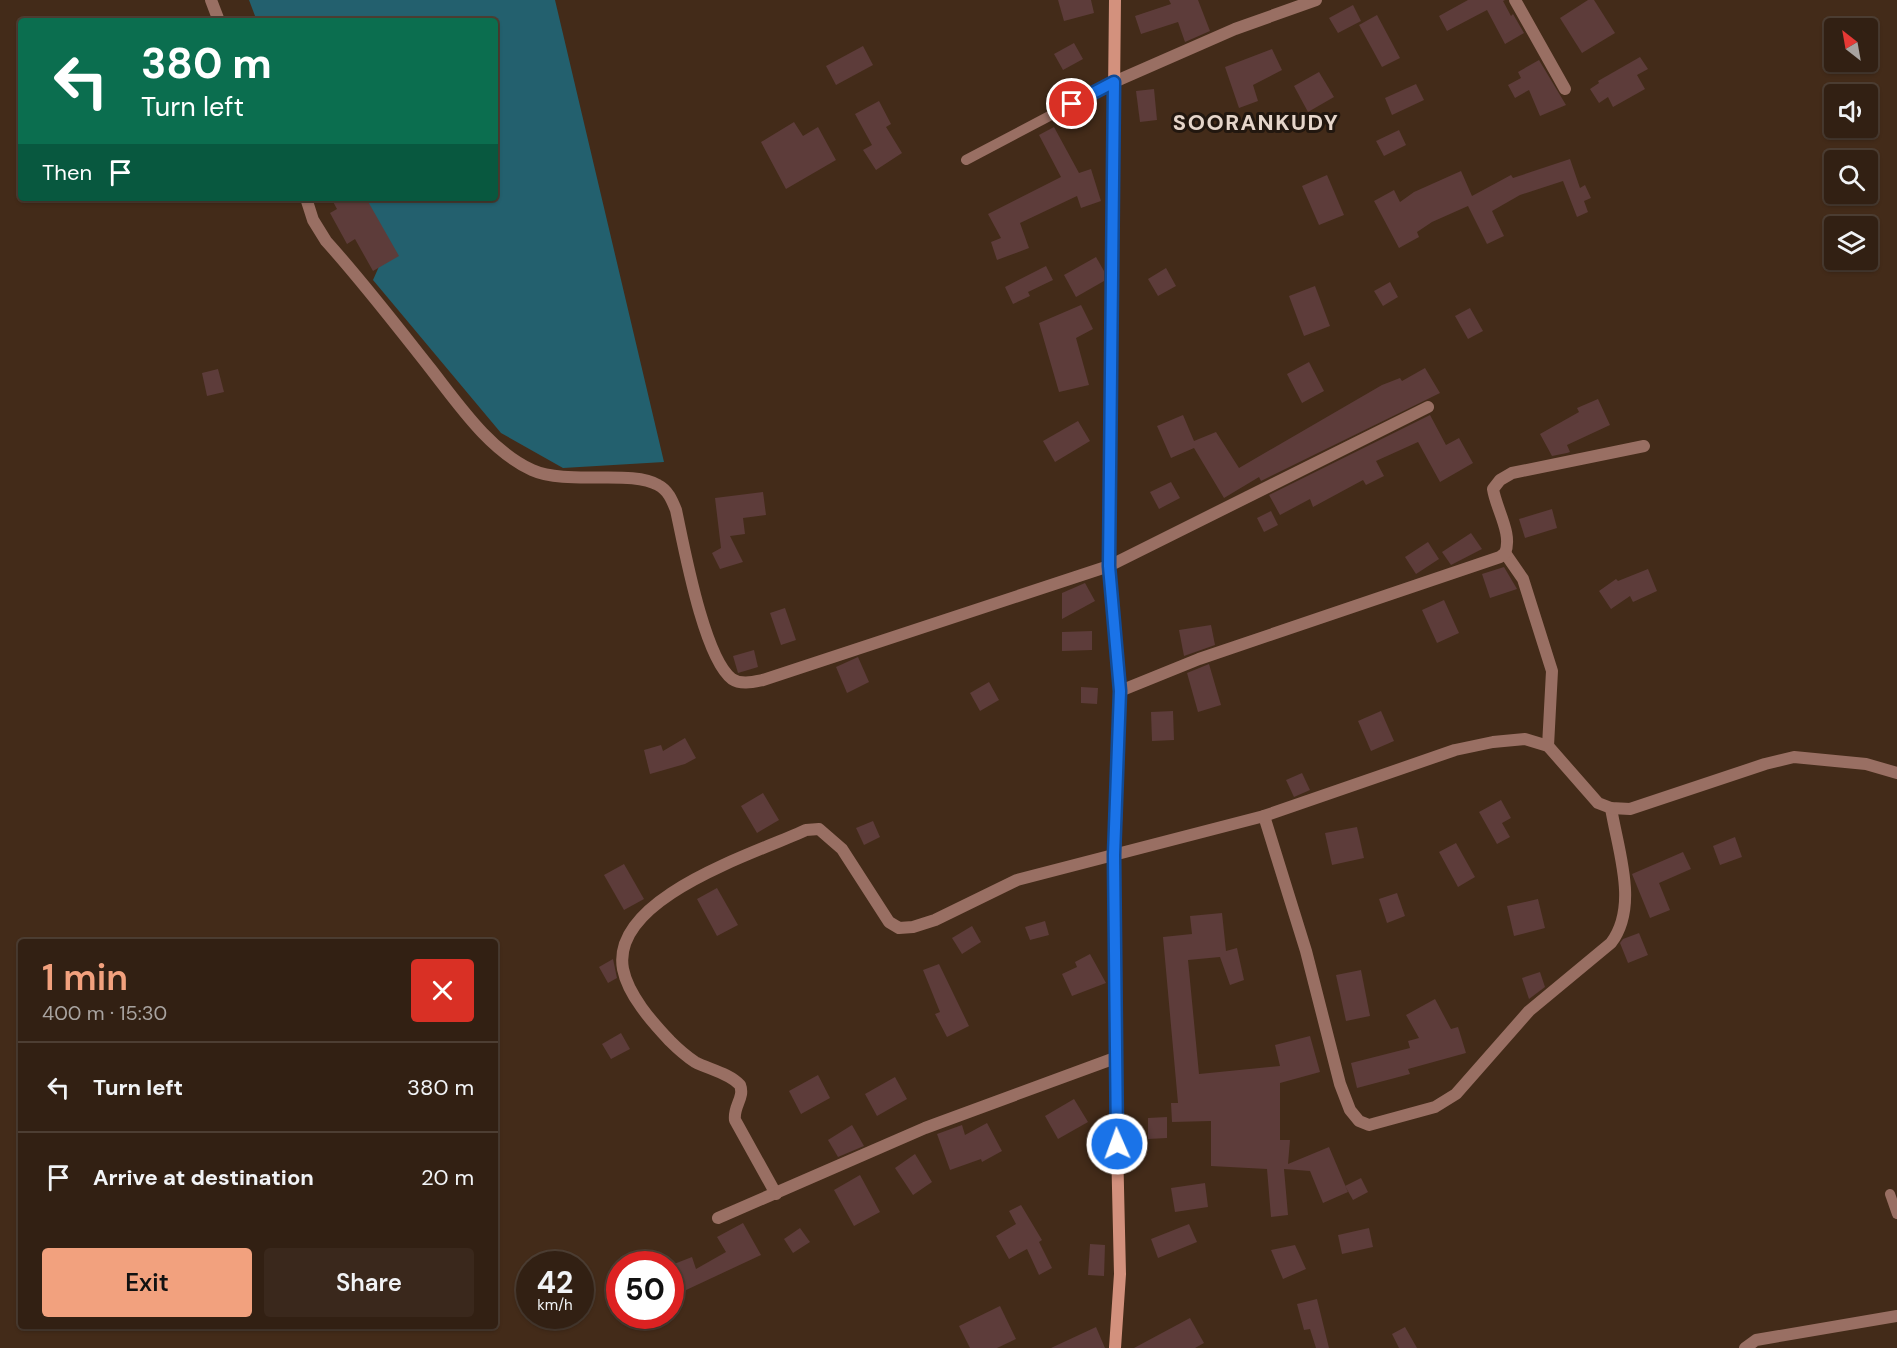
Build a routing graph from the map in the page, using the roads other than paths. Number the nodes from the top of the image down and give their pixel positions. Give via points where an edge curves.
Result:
1 (211, 0) edge
2 (1115, 0) edge
3 (1316, 0) edge
4 (1515, 0) edge
5 (218, 18) edge
6 (1114, 82) junction
7 (1565, 89) dead end
8 (966, 160) dead end
9 (307, 201) edge
10 (1428, 407) dead end
11 (1644, 446) dead end
12 (1505, 553) junction
13 (1109, 566) junction
14 (1120, 691) junction
15 (1548, 746) junction
16 (1897, 773) edge
17 (1611, 808) junction
18 (1264, 816) junction
19 (1114, 855) junction
20 (1115, 1058) junction
21 (776, 1194) junction
22 (1890, 1194) dead end
23 (1897, 1214) edge
24 (718, 1218) dead end
25 (1897, 1316) edge
26 (1115, 1348) edge
27 (1745, 1348) edge

1 - 5 street
2 - 6 main road
3 - 6 street via 1235,29
4 - 7 street
6 - 8 lane
6 - 13 main road
9 - 13 street via 326,241 464,411 512,458 534,471 561,478 644,480 658,484 668,494 676,510 709,643 734,681 763,680
10 - 13 street
11 - 12 street via 1512,473 1500,480 1493,489 1508,540
12 - 14 street via 1199,659
12 - 15 street via 1523,579 1552,671
13 - 14 main road
14 - 19 main road
15 - 17 street via 1598,803
15 - 18 street via 1526,739 1455,750
16 - 17 street via 1866,764 1794,757 1630,809
17 - 18 street via 1625,890 1621,930 1611,943 1529,1011 1456,1094 1435,1107 1369,1125 1359,1121 1350,1110 1340,1083 1306,951
18 - 19 street
19 - 20 main road
19 - 21 street via 1017,880 935,920 899,928 889,922 842,849 819,829 806,830 687,882 639,922 622,958 627,983 679,1051 740,1085 735,1120
20 - 21 street via 925,1128
20 - 26 main road via 1120,1274
21 - 24 street
22 - 23 lane
25 - 27 street via 1756,1340

